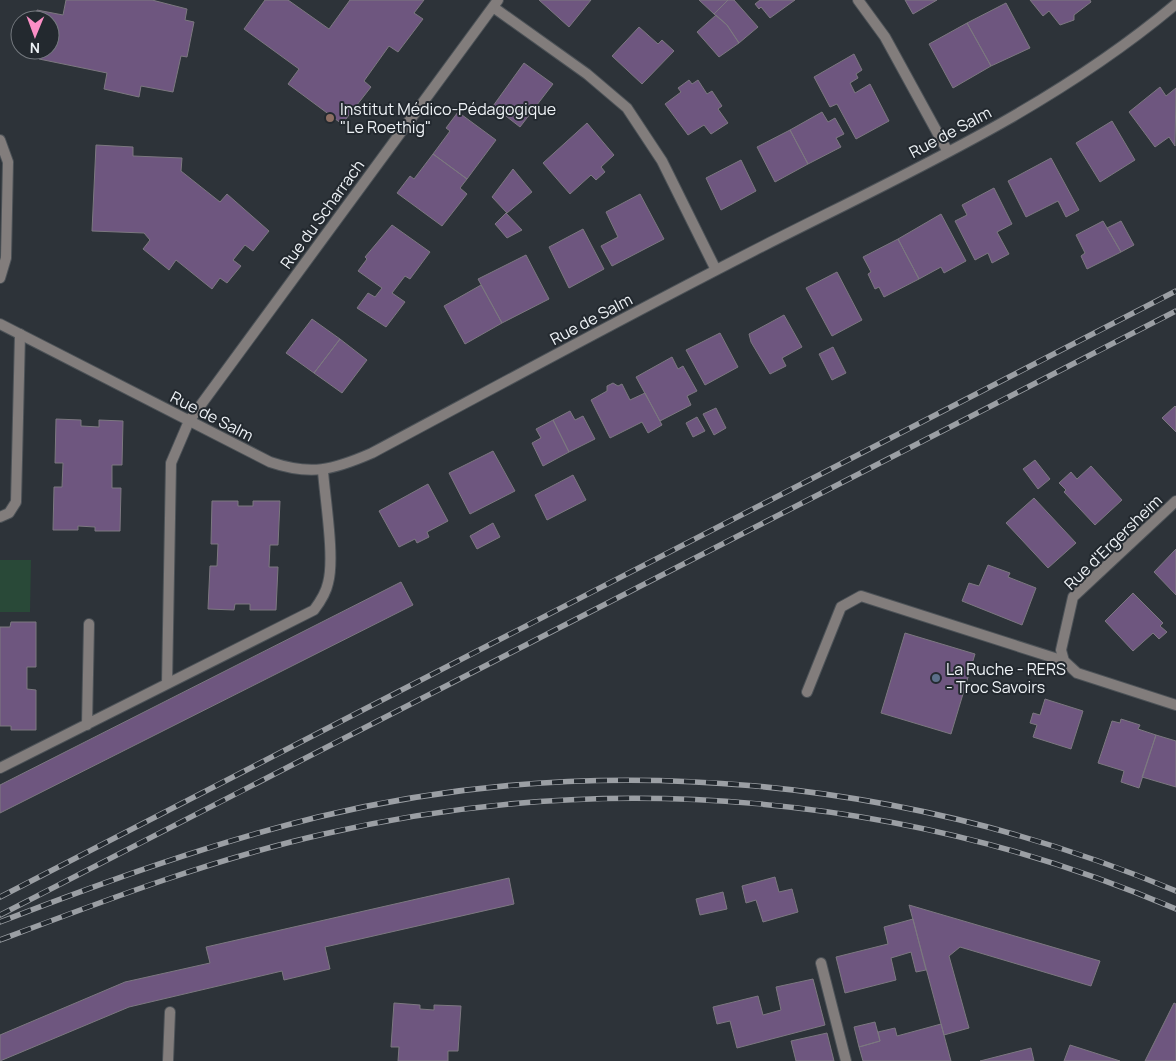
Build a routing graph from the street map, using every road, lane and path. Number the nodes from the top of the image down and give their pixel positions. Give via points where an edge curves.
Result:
1 (858, 0) edge
2 (495, 3) edge
3 (1176, 4) edge
4 (0, 140) edge
5 (948, 152) junction
6 (716, 270) junction
7 (0, 278) edge
8 (0, 324) edge
9 (20, 334) junction
10 (189, 421) junction
11 (323, 470) junction
12 (1176, 501) edge
13 (0, 517) edge
14 (89, 624) dead end
15 (1064, 661) junction
16 (167, 684) junction
17 (807, 692) dead end
18 (1176, 705) edge
19 (87, 725) junction
20 (0, 768) edge
21 (821, 963) dead end
22 (170, 1012) dead end
23 (168, 1061) edge
24 (846, 1061) edge

1 - 5 street via 885,37
2 - 6 street via 627,108 662,161
2 - 10 street, Rue du Scharrach
3 - 5 street, Rue de Salm via 1065,87
4 - 7 street via 8,162 6,258
5 - 6 street, Rue de Salm
6 - 11 street, Rue de Salm via 372,452 342,466
8 - 9 street, Rue de Salm
9 - 10 street, Rue de Salm
9 - 13 street via 16,502 9,513
10 - 11 street, Rue de Salm via 270,462 303,471
10 - 16 street, Rue du Scharrach via 171,463
11 - 16 street via 330,561 329,583 321,601 314,610
12 - 15 street, Rue d'Ergersheim via 1073,597 1061,650
14 - 19 street
15 - 17 street via 861,596 841,607
15 - 18 street via 1077,673
16 - 19 street
19 - 20 street
21 - 24 street
22 - 23 street

